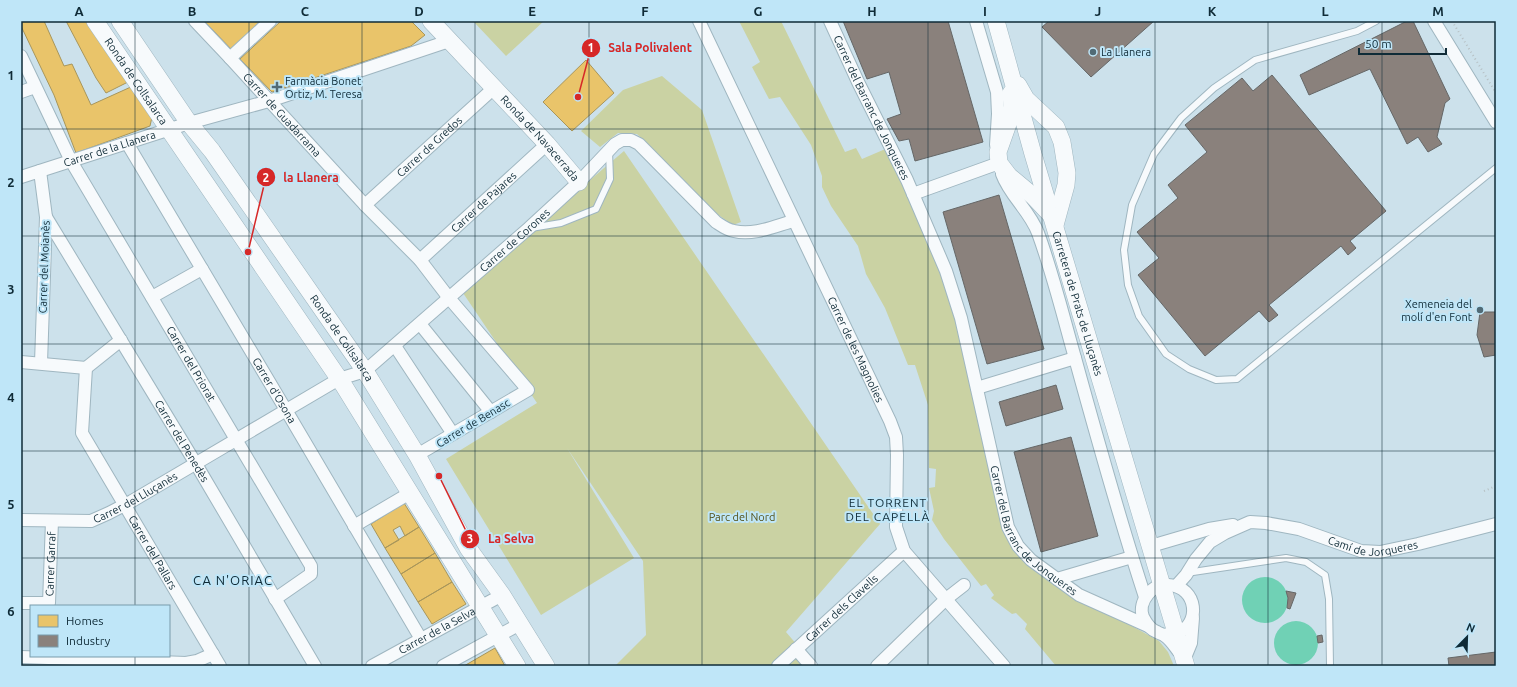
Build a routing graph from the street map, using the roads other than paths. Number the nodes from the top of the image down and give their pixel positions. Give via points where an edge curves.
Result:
1 (95, 21) edge
2 (195, 21) edge
3 (270, 21) edge
4 (431, 21) edge
5 (699, 21) edge
6 (830, 21) edge
7 (976, 21) edge
8 (996, 21) edge
9 (1376, 21) edge
10 (1434, 21) edge
11 (121, 22) edge
12 (106, 37) junction
13 (449, 40) junction
14 (21, 56) edge
15 (230, 58) junction
16 (1010, 71) junction
17 (35, 87) junction
18 (494, 88) junction
19 (21, 92) edge
20 (269, 101) junction
21 (1022, 115) junction
22 (1496, 122) edge
23 (190, 123) junction
24 (1051, 123) junction
25 (169, 130) junction
26 (1001, 140) junction
27 (127, 143) junction
28 (546, 144) junction
29 (609, 150) junction
30 (72, 161) junction
31 (999, 163) junction
32 (1496, 168) edge
33 (40, 171) junction
34 (21, 177) edge
35 (579, 182) junction
36 (913, 194) junction
37 (364, 205) junction
38 (46, 217) junction
39 (793, 221) junction
40 (1055, 225) junction
41 (529, 228) junction
42 (420, 260) junction
43 (202, 269) junction
44 (152, 297) junction
45 (449, 298) junction
46 (420, 324) junction
47 (121, 340) junction
48 (395, 346) junction
49 (1074, 358) junction
50 (21, 362) edge
51 (41, 363) junction
52 (86, 368) junction
53 (365, 371) junction
54 (339, 379) junction
55 (977, 388) junction
56 (286, 410) junction
57 (491, 412) junction
58 (453, 434) junction
59 (237, 440) junction
60 (417, 455) junction
61 (196, 464) junction
62 (410, 493) junction
63 (125, 505) junction
64 (21, 520) edge
65 (52, 521) junction
66 (1250, 522) junction
67 (1496, 524) edge
68 (354, 526) junction
69 (1151, 546) junction
70 (904, 551) junction
71 (1132, 557) junction
72 (1196, 559) junction
73 (1193, 572) junction
74 (1057, 579) junction
75 (964, 585) dead end
76 (1170, 585) junction
77 (502, 595) junction
78 (1145, 597) junction
79 (275, 599) junction
80 (946, 599) junction
81 (21, 603) edge
82 (480, 606) junction
83 (1193, 610) junction
84 (520, 624) junction
85 (1148, 626) junction
86 (1171, 634) junction
87 (498, 636) junction
88 (420, 639) junction
89 (796, 649) junction
90 (213, 654) junction
91 (21, 657) edge
92 (1185, 663) edge
93 (220, 666) edge
94 (314, 666) edge
95 (372, 666) edge
96 (443, 666) edge
97 (517, 666) edge
98 (546, 666) edge
99 (778, 666) edge
100 (811, 666) edge
101 (877, 666) edge
102 (1004, 666) edge
103 (1330, 666) edge

1 - 12 street, Ronda de Collsalarca
2 - 15 street, Carrer de Guadarrama
3 - 15 street
4 - 13 street, Ronda de Navacerrada
5 - 39 street, Carrer de les Magnolies
6 - 36 street, Carrer del Barranc de Jonqueres
7 - 31 street, Carretera de Prats de Lluçanès via 997,92 996,154
8 - 16 street, Carretera de Prats de Lluçanès
9 - 32 lane via 1356,31 1255,60 1214,88 1181,118 1154,154 1132,205 1124,250 1128,285 1138,316 1166,354 1189,369 1216,380 1237,379
10 - 22 street
11 - 12 street
11 - 23 street, Ronda de Collsalarca
12 - 25 street, Ronda de Collsalarca
13 - 18 street, Ronda de Navacerrada
13 - 20 street, Carrer de la Llanera
14 - 17 street, Carrer del Priorat
15 - 20 street, Carrer de Guadarrama
16 - 21 street, Carretera de Prats de Lluçanès
16 - 24 street via 1026,99
16 - 26 street via 1012,106
17 - 19 street
17 - 30 street, Carrer del Priorat
18 - 28 street, Ronda de Navacerrada
18 - 37 street, Carrer de Gredos
20 - 23 street, Carrer de la Llanera
20 - 37 street, Carrer de Guadarrama
21 - 24 street via 1031,114
21 - 26 street via 1014,120
21 - 40 street, Carretera de Prats de Lluçanès
23 - 25 street, Carrer de la Llanera
23 - 53 street, Ronda de Collsalarca
24 - 40 street via 1062,142 1067,172 1063,199
25 - 27 street, Carrer de la Llanera
25 - 54 street, Ronda de Collsalarca
26 - 31 street
27 - 30 street, Carrer de la Llanera
27 - 43 street, Carrer d'Osona
28 - 35 street, Ronda de Navacerrada
28 - 42 street, Carrer de Pajares
29 - 35 street, Ronda de Navacerrada
29 - 39 street, Ronda de Navacerrada via 622,140 631,140 639,144 716,222 733,231 760,231
29 - 41 lane via 610,179 596,209 561,223
30 - 33 street, Carrer de la Llanera
30 - 44 street, Carrer del Priorat
31 - 36 street, Carrer del Barranc de Jonqueres
31 - 40 street via 1009,176 1042,205
31 - 49 street, Carretera de Prats de Lluçanès via 1004,177 1038,232
33 - 34 street, Carrer de la Llanera
33 - 38 street, Carrer del Moianès
35 - 41 street, Carrer de Corones
36 - 55 street, Carrer del Barranc de Jonqueres via 946,271 962,318
37 - 42 street, Carrer de Guadarrama
38 - 47 street, Carrer del Penedès
38 - 51 street, Carrer del Moianès
39 - 70 street, Carrer de les Magnolies via 896,437 896,527
40 - 69 street, Carretera de Prats de Lluçanès
41 - 45 street, Carrer de Corones
42 - 45 street, Carrer de Guadarrama
43 - 44 street
43 - 56 street, Carrer d'Osona
44 - 59 street, Carrer del Priorat
45 - 46 street, Carrer de Corones
45 - 57 street, Carrer de Benasc via 528,390
46 - 48 street, Carrer de Corones
46 - 57 street
47 - 52 street
47 - 61 street, Carrer del Penedès
48 - 53 street, Carrer de Corones
48 - 58 street
49 - 55 street
49 - 71 street, Carretera de Prats de Lluçanès
50 - 51 street
51 - 52 street
52 - 63 street, Carrer del Pallars via 82,433
53 - 54 street, Carrer del Lluçanès
53 - 60 street, Ronda de Collsalarca
54 - 56 street, Carrer del Lluçanès
54 - 62 street, Ronda de Collsalarca
55 - 74 street, Carrer del Barranc de Jonqueres via 1008,527 1018,546 1030,560
56 - 59 street, Carrer del Lluçanès
56 - 68 street, Carrer d'Osona
57 - 58 street, Carrer de Benasc
58 - 60 street, Carrer de Benasc
59 - 61 street, Carrer del Lluçanès
59 - 79 street, Carrer del Priorat via 311,566 310,574
60 - 77 street, Ronda de Collsalarca via 468,548
61 - 63 street, Carrer del Lluçanès
61 - 79 street, Carrer del Penedès
62 - 68 street
62 - 82 street, Ronda de Collsalarca
63 - 65 street, Carrer del Lluçanès via 91,521
63 - 90 street, Carrer del Pallars
64 - 65 street, Carrer del Lluçanès
65 - 81 street, Carrer Garraf via 49,603
66 - 67 street, Camí de Jorqueres via 1299,529 1360,551 1380,552
66 - 69 street, Camí de Jorqueres via 1209,529
66 - 72 street, Camí de Jorqueres via 1210,542
68 - 88 street, Carrer d'Osona
69 - 76 street, Carretera de Prats de Lluçanès
70 - 80 street, Carrer de les Magnolies
70 - 89 street, Carrer dels Clavells
71 - 74 street
71 - 78 street, Carretera de Prats de Lluçanès
72 - 73 street, Camí de Jorqueres
72 - 76 street, Camí de Jorqueres via 1186,576
73 - 83 street, Camí de Jorqueres
73 - 103 lane via 1286,558 1306,562 1325,575 1329,599
74 - 85 street, Carrer del Barranc de Jonqueres via 1079,595
75 - 80 street
76 - 78 street via 1152,589
76 - 83 street, Carretera de Prats de Lluçanès via 1184,589 1190,596
76 - 86 street, Carretera de Prats de Lluçanès
77 - 82 street, Carrer de la Selva
77 - 84 street, Ronda de Collsalarca
78 - 85 street, Carretera de Prats de Lluçanès via 1142,611
79 - 94 street, Carrer del Penedès
80 - 101 street
80 - 102 street, Carrer de les Magnolies
82 - 87 street, Ronda de Collsalarca
82 - 88 street, Carrer de la Selva
83 - 86 street via 1190,622 1184,629
83 - 92 street, Carretera de Prats de Lluçanès via 1191,643
84 - 87 street
84 - 98 street, Ronda de Collsalarca
85 - 86 street via 1156,632
86 - 92 street, Carretera de Prats de Lluçanès
87 - 96 street
87 - 97 street, Ronda de Collsalarca
88 - 95 street, Carrer de la Selva
89 - 99 street, Carrer dels Clavells
89 - 100 street
90 - 91 street via 186,663
90 - 93 street, Carrer del Pallars

